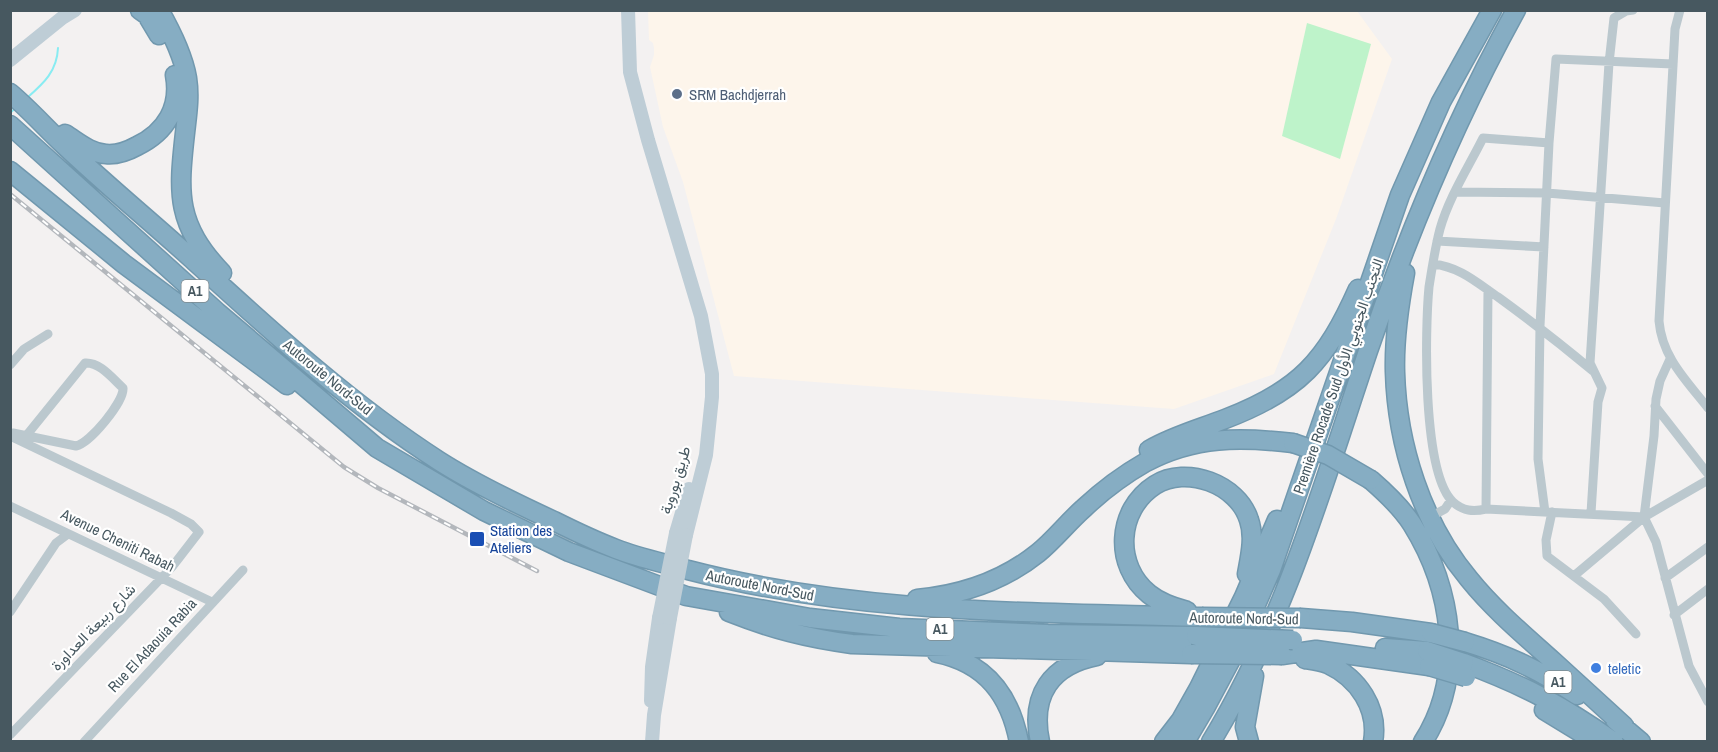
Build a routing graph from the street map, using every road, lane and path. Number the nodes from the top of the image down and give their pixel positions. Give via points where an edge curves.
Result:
1 (75, 10) edge
2 (628, 10) edge
3 (1491, 10) edge
4 (1516, 10) edge
5 (1529, 10) edge
6 (1633, 10) edge
7 (1680, 10) edge
8 (148, 12) edge
9 (1494, 51) junction
10 (10, 60) edge
11 (1608, 63) junction
12 (1673, 64) junction
13 (10, 93) edge
14 (31, 111) junction
15 (13, 127) edge
16 (1549, 143) junction
17 (10, 171) edge
18 (1427, 192) junction
19 (1455, 192) junction
20 (1547, 193) junction
21 (1400, 195) junction
22 (1601, 196) junction
23 (1665, 203) junction
24 (1437, 241) junction
25 (1544, 247) junction
26 (1433, 264) junction
27 (1488, 290) junction
28 (1540, 326) junction
29 (48, 334) dead end
30 (281, 339) junction
31 (1670, 359) junction
32 (10, 365) edge
33 (1596, 374) junction
34 (1332, 398) junction
35 (1655, 406) junction
36 (1707, 408) edge
37 (11, 434) edge
38 (26, 436) junction
39 (377, 448) junction
40 (1707, 474) edge
41 (1707, 480) edge
42 (1451, 500) junction
43 (10, 506) edge
44 (1084, 508) junction
45 (1486, 509) junction
46 (1549, 512) junction
47 (1591, 513) junction
48 (1644, 516) junction
49 (1430, 517) junction
50 (68, 534) junction
51 (1707, 548) edge
52 (243, 570) dead end
53 (1575, 575) junction
54 (161, 578) junction
55 (1665, 578) junction
56 (1707, 589) edge
57 (686, 596) junction
58 (1244, 597) junction
59 (851, 601) junction
60 (212, 602) junction
61 (10, 612) edge
62 (1674, 615) junction
63 (1202, 617) junction
64 (1636, 634) dead end
65 (897, 646) junction
66 (1156, 653) junction
67 (1259, 653) junction
68 (1282, 655) junction
69 (1428, 659) junction
70 (1465, 670) junction
71 (1707, 702) edge
72 (1619, 734) edge
73 (10, 735) edge
74 (84, 741) edge
75 (652, 741) edge
76 (1019, 741) edge
77 (1040, 741) edge
78 (1164, 741) edge
79 (1185, 741) edge
80 (1211, 741) edge
81 (1249, 741) edge
82 (1373, 741) edge
83 (1424, 741) edge
84 (1592, 741) edge
85 (1641, 741) edge

1 - 10 main road
2 - 75 main road, طريق بوروبة, bridge via 630,72 701,316 712,397 708,433 697,461 651,685
3 - 21 highway, Première Rocade Sud التجنب الجنوبي الأول via 1441,102
4 - 9 highway, Première Rocade Sud التجنب الجنوبي الأول
5 - 9 highway
6 - 11 street via 1614,18
7 - 12 street
8 - 14 highway via 170,57 176,84 170,118 156,136 127,151 99,153
8 - 30 highway via 175,42 187,76 188,107 180,173 187,219 207,256
9 - 18 highway, Première Rocade Sud التجنب الجنوبي الأول
11 - 12 street
11 - 16 street via 1556,59
11 - 22 street
12 - 23 street
13 - 14 highway, Autoroute Nord-Sud / A1
14 - 30 highway, Autoroute Nord-Sud / A1
15 - 39 highway, Autoroute Nord-Sud / A1 via 217,312
16 - 19 street via 1483,138
16 - 20 street
17 - 39 highway via 171,300
18 - 49 highway via 1405,274 1395,372 1408,461
18 - 67 highway, Première Rocade Sud التجنب الجنوبي الأول via 1296,567
19 - 20 street
19 - 24 street
20 - 22 street
20 - 25 street
21 - 34 highway, Première Rocade Sud التجنب الجنوبي الأول
21 - 44 highway via 1347,312 1323,354 1301,378 1253,408 1172,438 1141,454
22 - 23 street
22 - 33 street via 1590,363
23 - 31 street via 1659,321 1660,338
24 - 25 street
24 - 26 street
25 - 28 street
26 - 27 street via 1461,271
26 - 42 street via 1427,362 1431,433 1440,480
27 - 28 street
27 - 45 street
28 - 33 street
28 - 46 street via 1538,459
29 - 32 street via 24,349
30 - 59 highway, Autoroute Nord-Sud / A1 via 361,405 442,463 580,534 632,554 716,577
31 - 35 street
31 - 36 street
33 - 47 street via 1602,388
34 - 58 highway
34 - 79 highway, Première Rocade Sud التجنب الجنوبي الأول via 1271,570 1237,648
35 - 40 street
35 - 48 street
37 - 38 street
37 - 54 street, شارع ربيعة العداورة via 191,524 198,532 195,539
38 - 38 street via 85,363 102,369 123,388 108,417 86,442 76,446
39 - 57 highway, Autoroute Nord-Sud / A1 via 521,530
41 - 48 street
42 - 45 street via 1462,509
42 - 49 street via 1445,509
43 - 50 street, Avenue Cheniti Rabah
44 - 59 highway via 1038,553 985,585 919,598
44 - 83 highway, bridge via 1135,469 1178,449 1232,439 1293,443 1328,455 1371,480 1411,523 1432,560 1445,603 1450,647 1446,689
45 - 46 street
46 - 47 street
46 - 53 street via 1547,556
47 - 48 street
48 - 53 street
48 - 55 street via 1656,542
49 - 72 highway via 1467,578
50 - 54 street, Avenue Cheniti Rabah
50 - 61 street via 56,543
51 - 55 street
52 - 60 street, Rue El Adaouia Rabia
53 - 64 street via 1604,598
54 - 60 street, Avenue Cheniti Rabah
54 - 73 street, شارع ربيعة العداورة
55 - 62 street
56 - 62 street
57 - 65 highway via 813,639
57 - 69 highway, Autoroute Nord-Sud / A1, bridge via 810,618 899,628 1293,640
58 - 63 highway via 1252,540 1249,519 1239,503 1223,488 1205,479 1183,477 1163,481 1139,498 1127,520 1123,541 1128,566 1150,595
58 - 78 highway via 1199,688
59 - 63 highway, Autoroute Nord-Sud / A1 via 1072,615
60 - 74 street, Rue El Adaouia Rabia
62 - 71 street via 1689,666
63 - 72 highway, Autoroute Nord-Sud / A1, bridge via 1352,622 1465,642 1504,654 1552,678
65 - 66 highway
65 - 76 highway via 957,658 981,671 1009,707
66 - 68 highway, bridge
66 - 77 highway via 1098,656 1058,671 1041,698 1037,720
67 - 80 highway, Première Rocade Sud التجنب الجنوبي الأول
67 - 81 highway via 1245,726
68 - 69 highway via 1316,650
68 - 82 highway via 1327,663 1349,677 1372,711
69 - 70 highway, Autoroute Nord-Sud / A1, bridge
70 - 72 highway, Autoroute Nord-Sud / A1 via 1509,680
70 - 84 highway via 1556,717
72 - 85 highway, Autoroute Nord-Sud / A1

